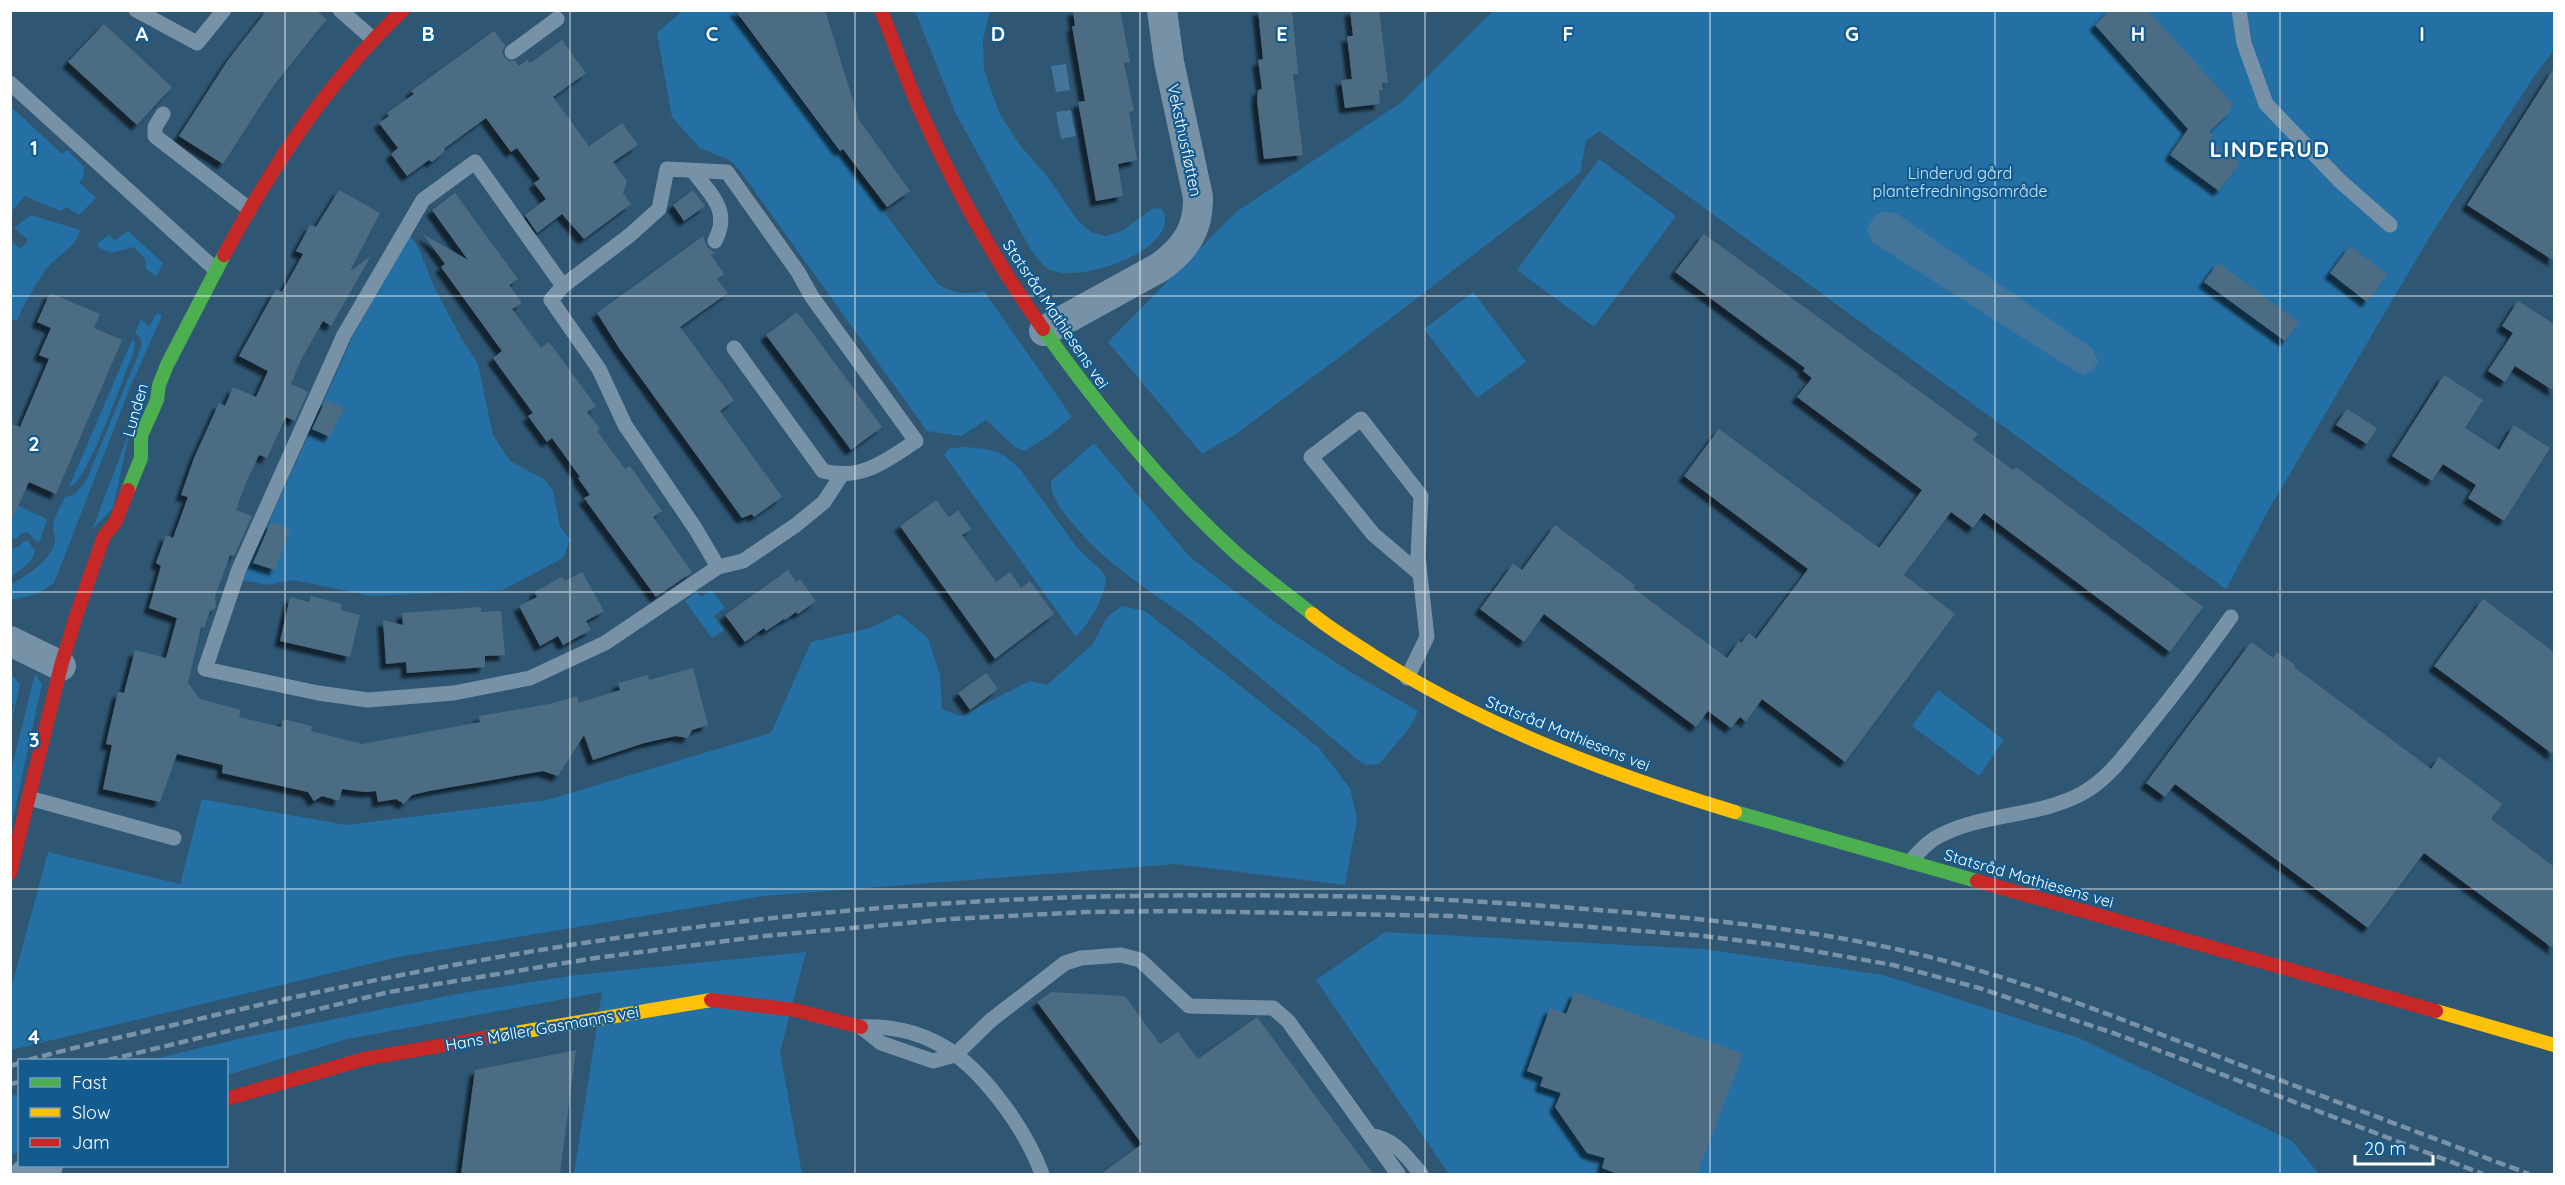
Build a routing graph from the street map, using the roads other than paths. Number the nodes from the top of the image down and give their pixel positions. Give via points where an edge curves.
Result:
1 (136, 10) edge
2 (224, 10) edge
3 (340, 10) edge
4 (403, 10) edge
5 (881, 10) edge
6 (1162, 10) edge
7 (2239, 10) edge
8 (557, 19) dead end
9 (373, 39) junction
10 (512, 52) dead end
11 (10, 83) edge
12 (163, 114) dead end
13 (693, 171) junction
14 (249, 209) junction
15 (2390, 225) dead end
16 (715, 241) dead end
17 (216, 270) junction
18 (563, 286) junction
19 (1044, 331) junction
20 (734, 348) dead end
21 (841, 476) junction
22 (718, 567) junction
23 (1419, 574) junction
24 (2230, 617) dead end
25 (10, 641) edge
26 (61, 666) junction
27 (1407, 678) junction
28 (29, 798) junction
29 (174, 838) dead end
30 (1910, 862) junction
31 (10, 873) edge
32 (861, 1027) joint
33 (2554, 1045) edge
34 (955, 1055) junction
35 (228, 1098) edge
36 (1371, 1136) junction
37 (45, 1167) edge
38 (25, 1174) edge
39 (1042, 1174) edge
40 (1398, 1174) edge
41 (1421, 1174) edge

1 - 2 lane via 197,43
3 - 9 lane
4 - 9 street, Lunden
5 - 19 street, Statsråd Mathiesens vei via 946,164 995,254
6 - 19 street, Veksthusfløtten via 1169,62 1196,180 1195,228 1172,259
7 - 15 lane via 2244,43 2266,104 2340,181
8 - 10 lane
9 - 14 street, Lunden via 304,122
11 - 17 lane
12 - 14 lane via 150,122 155,136
13 - 16 lane via 718,205 722,228
13 - 18 lane via 668,169 659,209
13 - 21 lane via 727,172 916,441 883,463
14 - 17 street, Lunden
17 - 26 street, Lunden via 159,385 157,400 141,436 141,458 115,523 104,536
18 - 22 lane via 550,300 599,369 625,425
18 - 22 lane via 475,162 423,200 325,375 239,569 205,669 368,700 454,693 518,681 605,643
19 - 27 street, Statsråd Mathiesens vei via 1117,429 1217,535 1312,616
20 - 21 lane via 823,471
21 - 22 lane via 825,502 796,525 743,561
23 - 23 lane via 1421,496 1361,419 1311,457 1373,534
23 - 27 lane via 1427,637
24 - 30 lane via 2187,678 2095,785 2060,803 1957,827 1939,835
25 - 26 street
26 - 28 street, Lunden
27 - 30 street, Statsråd Mathiesens vei via 1480,716 1583,760 1732,811
28 - 29 lane
28 - 31 street, Lunden
30 - 33 street, Statsråd Mathiesens vei
32 - 34 lane via 886,1026 937,1042
32 - 35 street, Hans Møller Gasmanns vei via 795,1010 707,1000 363,1059
34 - 36 lane via 990,1021 1065,963 1121,955 1140,960 1188,1006 1274,1008 1288,1021
34 - 39 lane via 998,1098 1034,1153
36 - 40 lane
36 - 41 lane via 1381,1136 1396,1147
37 - 38 street

